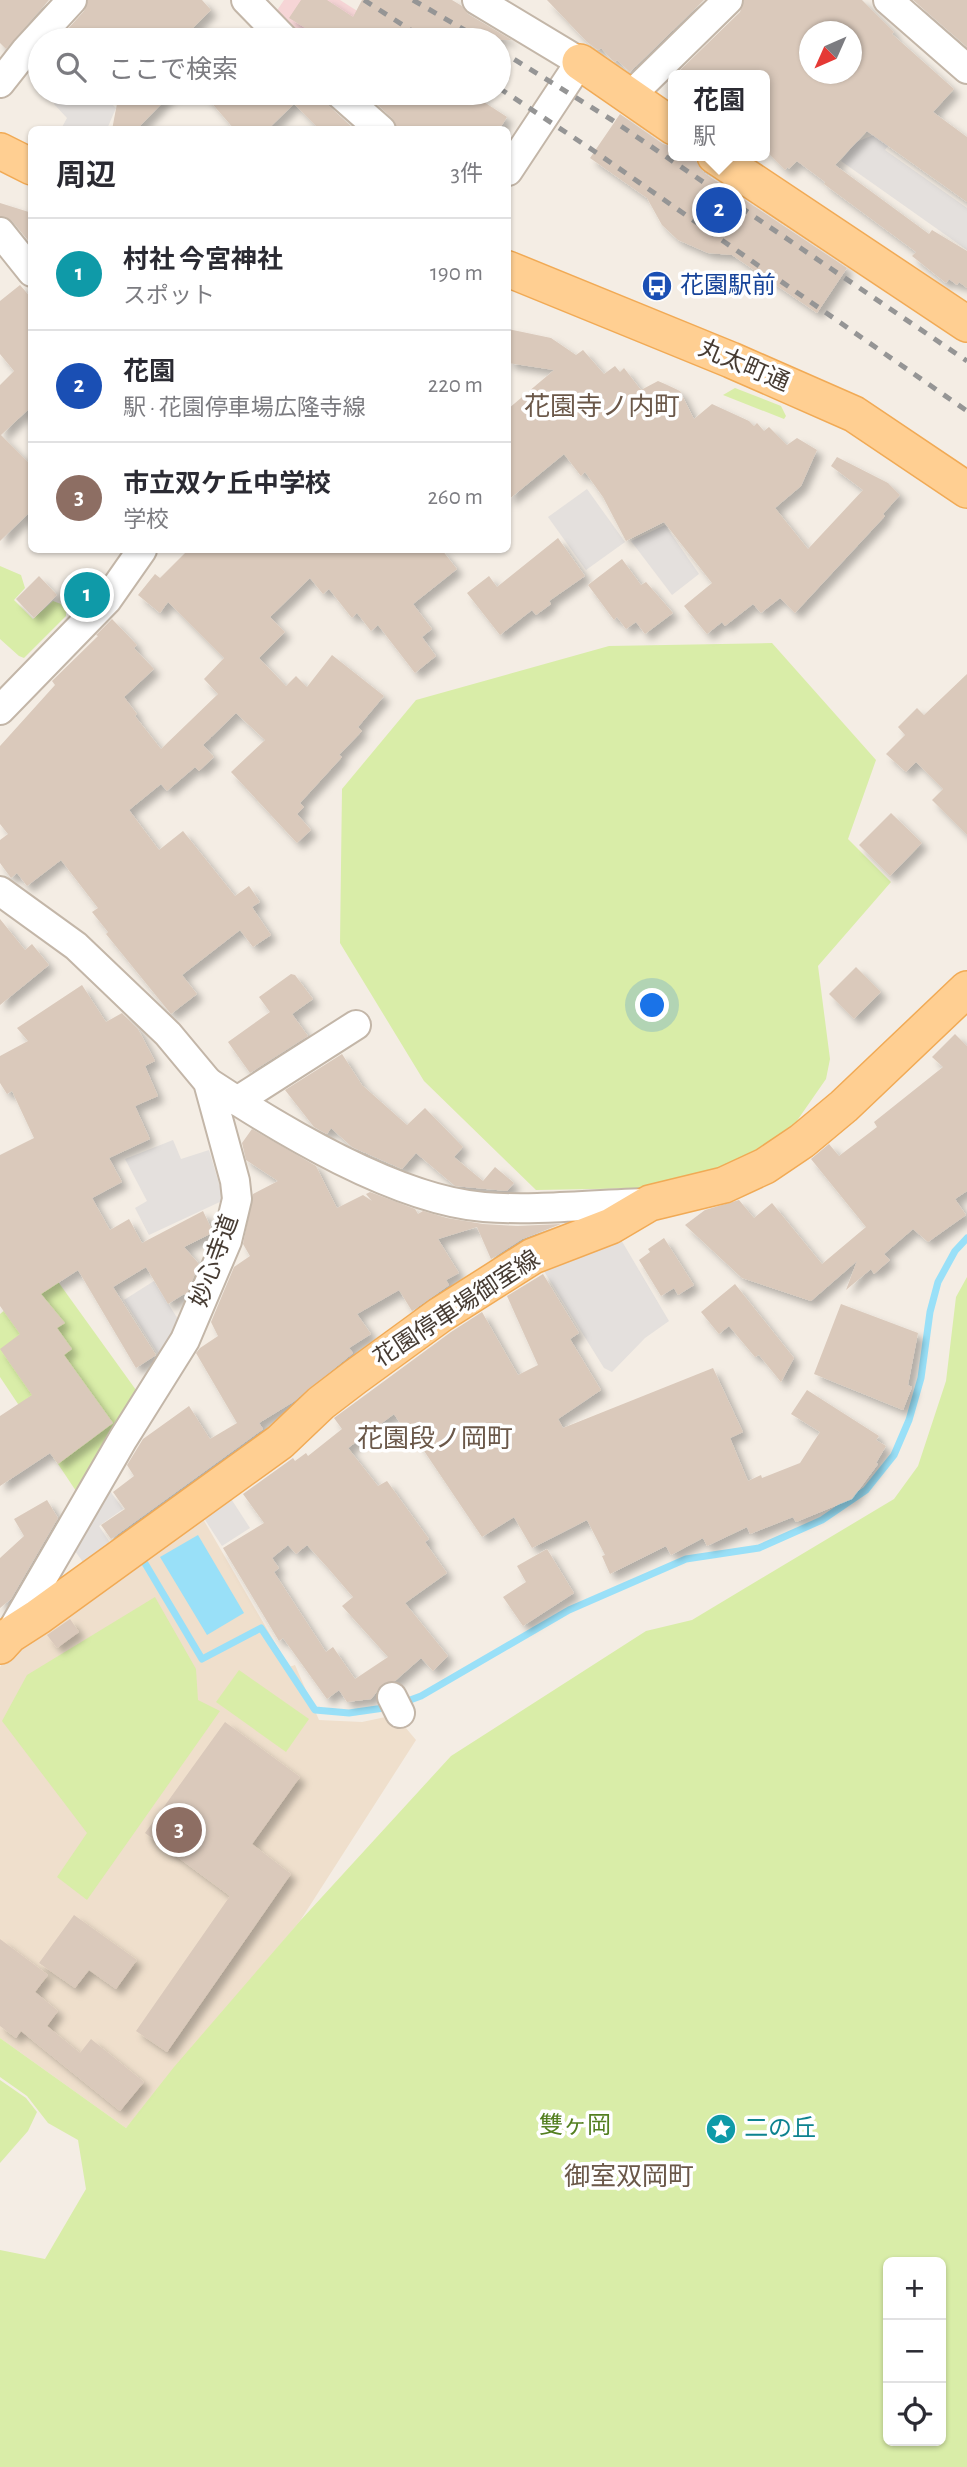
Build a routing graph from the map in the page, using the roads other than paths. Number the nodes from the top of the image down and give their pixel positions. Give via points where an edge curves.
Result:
1 (72, 0) edge
2 (246, 0) edge
3 (477, 0) edge
4 (728, 0) edge
5 (888, 0) edge
6 (48, 28) edge
7 (273, 28) edge
8 (28, 51) edge
9 (580, 62) junction
10 (967, 69) edge
11 (5, 77) edge
12 (629, 97) junction
13 (353, 105) edge
14 (668, 123) edge
15 (376, 126) edge
16 (0, 151) edge
17 (723, 161) edge
18 (28, 165) edge
19 (511, 166) edge
20 (0, 232) edge
21 (28, 267) edge
22 (511, 270) edge
23 (965, 320) edge
24 (967, 490) edge
25 (140, 553) edge
26 (0, 710) edge
27 (0, 891) edge
28 (967, 989) edge
29 (356, 1025) dead end
30 (208, 1082) junction
31 (237, 1101) junction
32 (650, 1203) junction
33 (5, 1641) edge

1 - 6 street
2 - 7 street
3 - 9 street
4 - 12 street
5 - 10 street
8 - 11 street
9 - 12 main road
9 - 19 street
12 - 14 main road
13 - 15 street
16 - 18 main road
17 - 23 main road
20 - 21 street
22 - 24 main road, 丸太町通 via 843,409
25 - 26 street via 107,600
27 - 30 street, 妙心寺道 via 76,946 168,1034
28 - 32 main road, 花園停車場御室線 via 844,1106 765,1166 724,1185
29 - 31 street
30 - 31 street
30 - 33 street, 妙心寺道 via 235,1181 237,1199 228,1241 185,1340
31 - 32 street via 355,1166 421,1193 460,1203 534,1208
32 - 33 main road, 花園停車場御室線 via 611,1226 533,1256 440,1315 321,1403 280,1442

